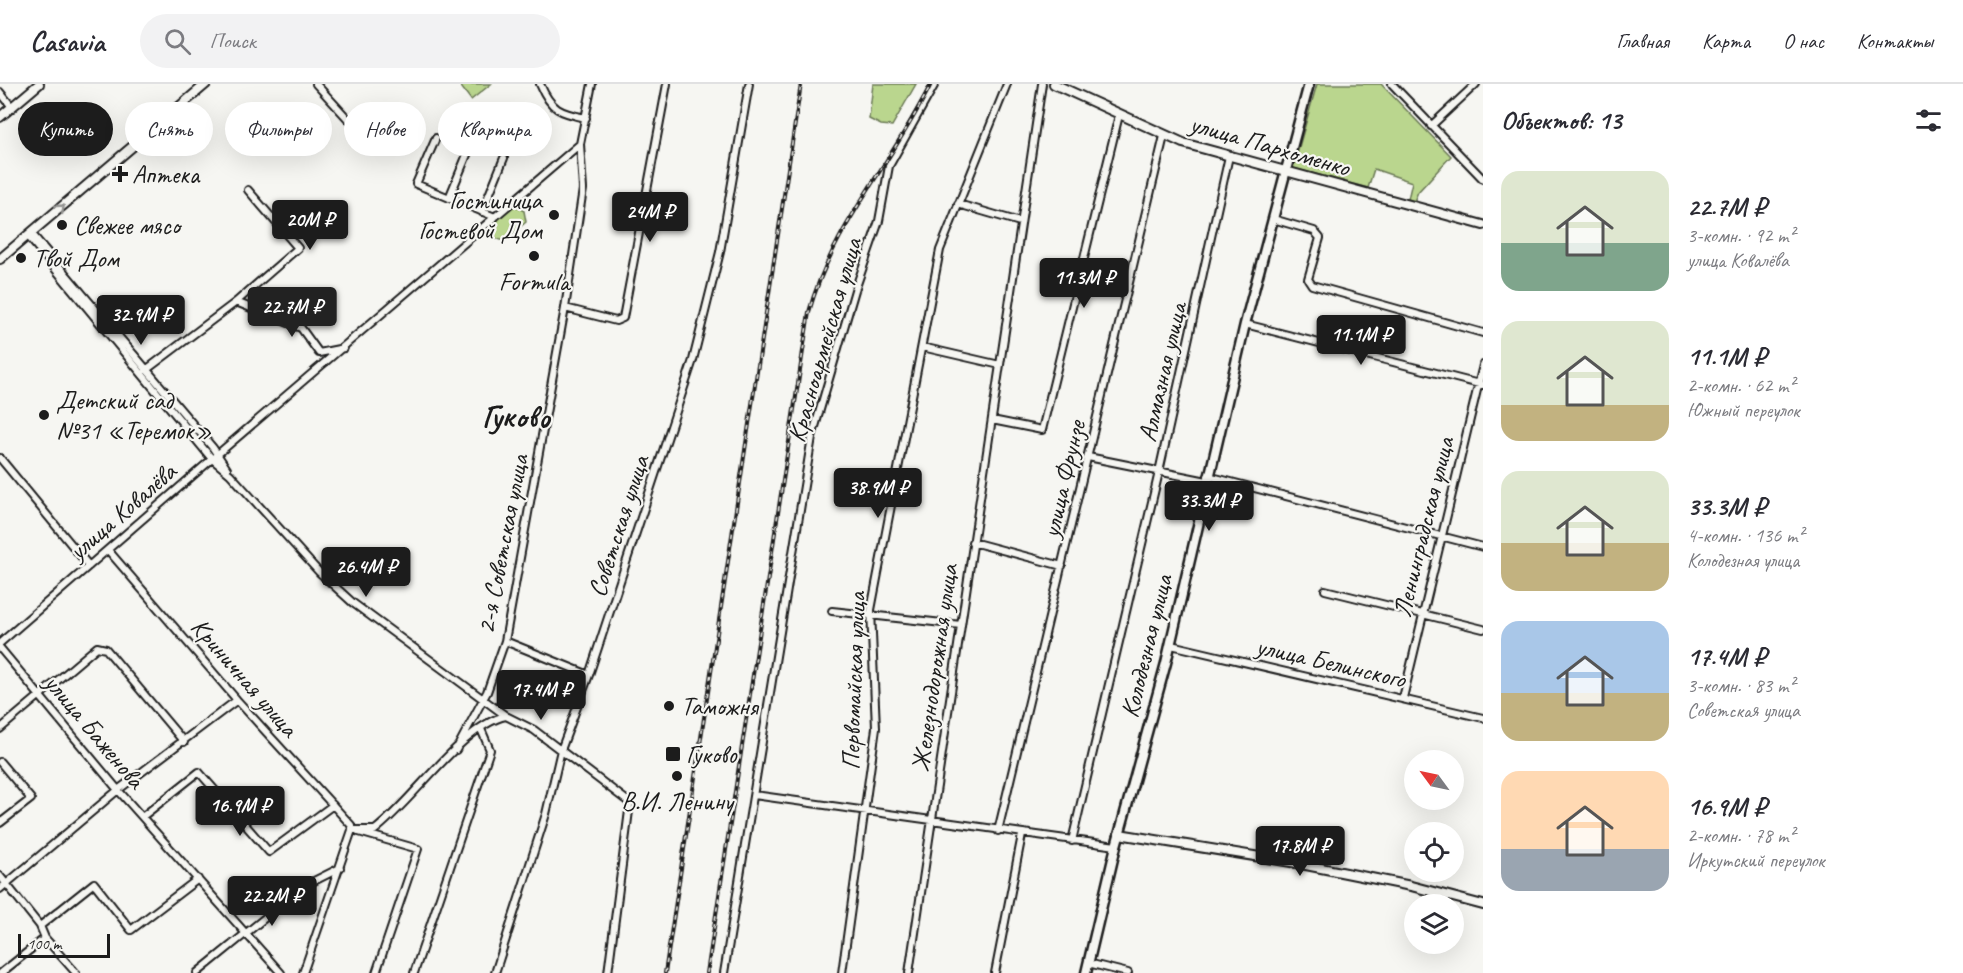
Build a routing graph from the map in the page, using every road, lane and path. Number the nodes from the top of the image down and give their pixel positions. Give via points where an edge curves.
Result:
1 (39, 84) edge
2 (206, 84) edge
3 (316, 84) edge
4 (540, 84) edge
5 (592, 84) edge
6 (667, 84) edge
7 (748, 84) edge
8 (935, 84) edge
9 (1007, 84) edge
10 (1042, 84) edge
11 (1054, 84) edge
12 (1309, 84) edge
13 (1392, 84) edge
14 (1476, 84) edge
15 (0, 92) edge
16 (12, 107) junction
17 (344, 115) edge
18 (1119, 115) junction
19 (0, 117) edge
20 (586, 118) junction
21 (1431, 126) junction
22 (1164, 136) junction
23 (436, 138) dead end
24 (580, 144) junction
25 (466, 156) edge
26 (1230, 156) junction
27 (504, 158) dead end
28 (1285, 171) junction
29 (1483, 179) edge
30 (248, 190) dead end
31 (448, 198) junction
32 (958, 204) junction
33 (482, 212) junction
34 (495, 217) junction
35 (1273, 219) junction
36 (1020, 222) junction
37 (1483, 225) edge
38 (29, 235) junction
39 (0, 259) edge
40 (236, 302) junction
41 (565, 308) junction
42 (1245, 324) junction
43 (1483, 333) edge
44 (922, 347) junction
45 (344, 348) junction
46 (1000, 365) junction
47 (1483, 365) edge
48 (146, 370) junction
49 (1481, 385) edge
50 (992, 420) junction
51 (218, 453) junction
52 (1088, 457) junction
53 (0, 458) edge
54 (212, 459) junction
55 (1160, 472) junction
56 (230, 474) junction
57 (1207, 479) junction
58 (1440, 536) junction
59 (972, 542) junction
60 (1483, 547) edge
61 (108, 550) junction
62 (88, 566) junction
63 (1062, 566) junction
64 (1325, 590) dead end
65 (831, 611) dead end
66 (1422, 614) junction
67 (871, 616) junction
68 (961, 625) junction
69 (1483, 628) edge
70 (505, 641) junction
71 (1171, 645) junction
72 (0, 646) edge
73 (589, 675) junction
74 (40, 695) junction
75 (1403, 698) junction
76 (483, 699) junction
77 (237, 700) junction
78 (507, 716) junction
79 (1483, 718) edge
80 (0, 729) edge
81 (481, 729) junction
82 (184, 742) junction
83 (456, 750) junction
84 (561, 750) junction
85 (0, 762) edge
86 (118, 790) junction
87 (754, 795) junction
88 (333, 805) junction
89 (865, 811) junction
90 (142, 817) junction
91 (931, 821) junction
92 (0, 823) edge
93 (352, 830) junction
94 (998, 831) junction
95 (1119, 834) junction
96 (1022, 835) junction
97 (1072, 841) junction
98 (1116, 846) junction
99 (340, 868) junction
100 (0, 876) edge
101 (198, 879) junction
102 (6, 884) junction
103 (0, 889) edge
104 (1483, 905) edge
105 (40, 926) junction
106 (243, 934) junction
107 (45, 938) junction
108 (1088, 963) junction
109 (2, 973) edge
110 (76, 973) edge
111 (197, 973) edge
112 (280, 973) edge
113 (303, 973) edge
114 (376, 973) edge
115 (414, 973) edge
116 (495, 973) edge
117 (608, 973) edge
118 (724, 973) edge
119 (842, 973) edge
120 (909, 973) edge
121 (995, 973) edge
122 (1086, 973) edge
123 (1128, 973) edge

1 - 16 street
38 -> 2 street
3 - 17 street
4 - 20 street via 558,113
5 - 20 street
6 - 41 street via 623,318 616,321
7 - 73 street, Советская улица via 720,252 693,360
8 - 87 street, Красноармейская улица via 889,166 879,221 812,437
9 - 32 street, Первомайская улица
10 - 36 street, Железнодорожная улица
11 - 18 street, улица Пархоменко
12 - 28 main road, Колодезная улица
13 - 21 street
14 - 21 street
15 - 16 street
16 - 19 street
18 - 22 street, улица Пархоменко
18 - 50 street via 1042,430
20 - 24 street
21 - 29 street
22 - 26 street, улица Пархоменко
22 - 52 street, улица Фрунзе
23 - 31 street via 416,184
24 - 34 street, улица Ковалёва
24 - 41 street, 2-я Советская улица via 583,189
25 - 31 street
26 - 28 street, улица Пархоменко
26 - 55 street, Алмазная улица
27 - 33 street
28 - 35 main road, Колодезная улица
28 - 37 street, улица Пархоменко
30 - 40 street via 298,248
31 - 33 street
32 - 36 street
32 - 44 street, Первомайская улица via 940,250
33 - 34 street
34 - 45 street, улица Ковалёва
35 - 42 main road, Колодезная улица
35 - 43 street via 1314,231 1320,238 1308,279 1312,285
36 - 46 street, Железнодорожная улица
38 - 39 street
38 - 48 street
38 - 54 street
40 - 45 street via 301,328 319,352
40 - 48 street
41 - 70 street, 2-я Советская улица
42 - 49 street
42 - 57 main road, Колодезная улица
44 - 46 street
44 - 67 street, Первомайская улица
45 - 51 street, улица Ковалёва
46 - 50 street, Железнодорожная улица
47 - 49 street, Ленинградская улица
48 - 51 street
49 - 58 street, Ленинградская улица
50 - 59 street, Железнодорожная улица
51 - 54 street, улица Ковалёва
51 - 56 street
52 - 55 street
52 - 63 street, улица Фрунзе
53 - 62 street
54 - 56 street
54 - 61 street, улица Ковалёва
55 - 57 street
55 - 97 street, Алмазная улица
56 - 76 street via 287,539 353,603
57 - 58 street
57 - 71 main road, Колодезная улица
58 - 60 street
58 - 66 street, Ленинградская улица
59 - 63 street
59 - 68 street, Железнодорожная улица
61 - 62 street, улица Ковалёва
61 - 77 street, Криничная улица
62 - 72 street, улица Ковалёва
63 - 94 street, улица Фрунзе
64 - 66 street
65 - 67 street
66 - 69 street
66 - 75 street, Ленинградская улица
67 - 68 street
67 - 89 street, Первомайская улица via 876,728
68 - 91 street, Железнодорожная улица
70 - 73 street
70 - 76 street, 2-я Советская улица
71 - 75 street, улица Белинского
71 - 95 main road, Колодезная улица
72 - 74 street, улица Баженова
73 - 84 street, Советская улица
74 - 80 street
74 - 82 street via 97,647 106,649
74 - 86 street, улица Баженова
75 - 79 street, улица Белинского
76 - 78 street
76 - 83 street, 2-я Советская улица
77 - 82 street
77 - 88 street, Криничная улица
78 - 81 street via 491,719
78 - 84 street
81 - 83 street
81 - 115 street via 490,750
82 - 86 street
83 - 93 street via 381,826 375,830
84 - 116 street, Советская улица via 546,814
84 - 117 street via 630,803
85 - 92 street via 31,799
86 - 90 street, улица Баженова
86 - 102 street
87 - 89 street
87 - 118 street, Красноармейская улица
88 - 90 street via 269,852 199,772
88 - 93 street, Криничная улица
89 - 91 street
89 - 119 street, Первомайская улица
90 - 101 street, улица Баженова
91 - 94 street
91 - 120 street, Железнодорожная улица
93 - 99 street
93 - 114 street via 418,849
94 - 96 street
95 - 98 main road, Колодезная улица
95 - 104 street via 1291,862
96 - 97 street
96 - 121 street
97 - 98 street
98 - 108 main road, Колодезная улица
99 - 106 street via 304,886
99 - 113 street
100 - 102 street
101 - 105 street via 131,930 94,883
101 - 106 street, улица Баженова
102 - 103 street
102 - 105 street
105 - 107 street
106 - 111 street
106 - 112 street, улица Баженова
107 - 109 street
107 - 110 street
108 - 122 main road, Колодезная улица
108 - 123 street

